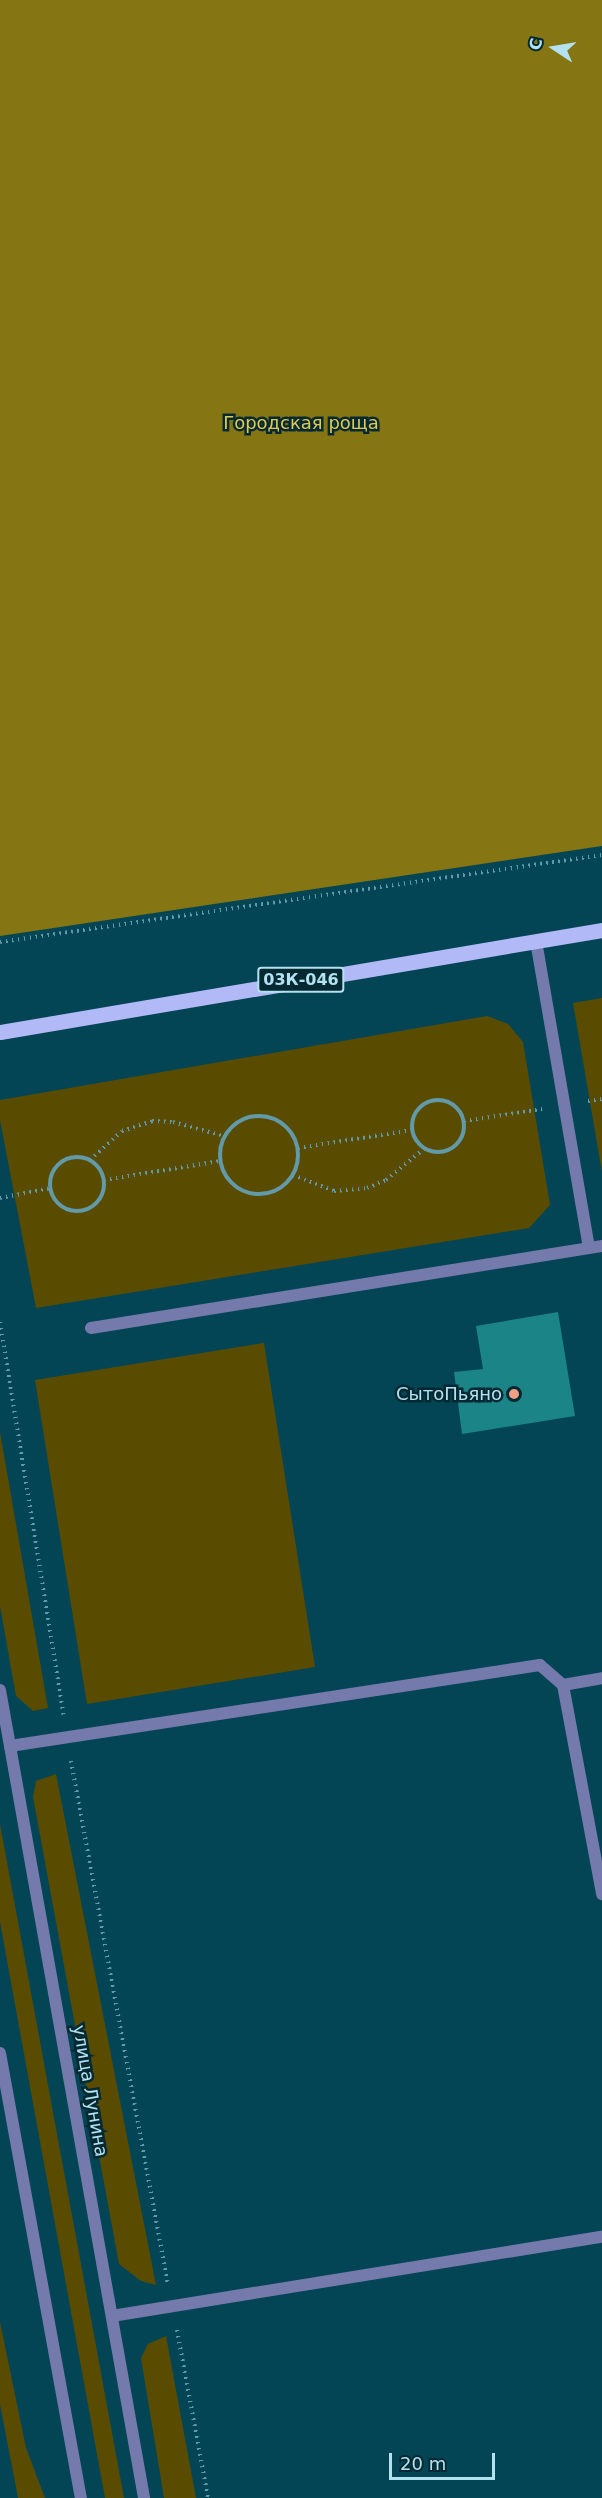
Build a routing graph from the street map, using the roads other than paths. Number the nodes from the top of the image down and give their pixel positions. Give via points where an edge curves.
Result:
1 (602, 930) edge
2 (537, 941) junction
3 (0, 1032) edge
4 (602, 1245) edge
5 (589, 1248) junction
6 (91, 1328) dead end
7 (602, 1678) edge
8 (563, 1685) junction
9 (0, 1690) edge
10 (10, 1746) junction
11 (602, 1894) edge
12 (0, 2053) edge
13 (602, 2237) edge
14 (112, 2316) junction
15 (81, 2498) edge
16 (144, 2498) edge

1 - 2 main road, 03К-046
2 - 3 main road, 03К-046
2 - 5 street
4 - 5 street
5 - 6 street
7 - 8 street
8 - 10 street via 540,1665
8 - 11 street
9 - 10 street, улица Лунина
10 - 14 street, улица Лунина
12 - 15 street
13 - 14 street
14 - 16 street, улица Лунина

